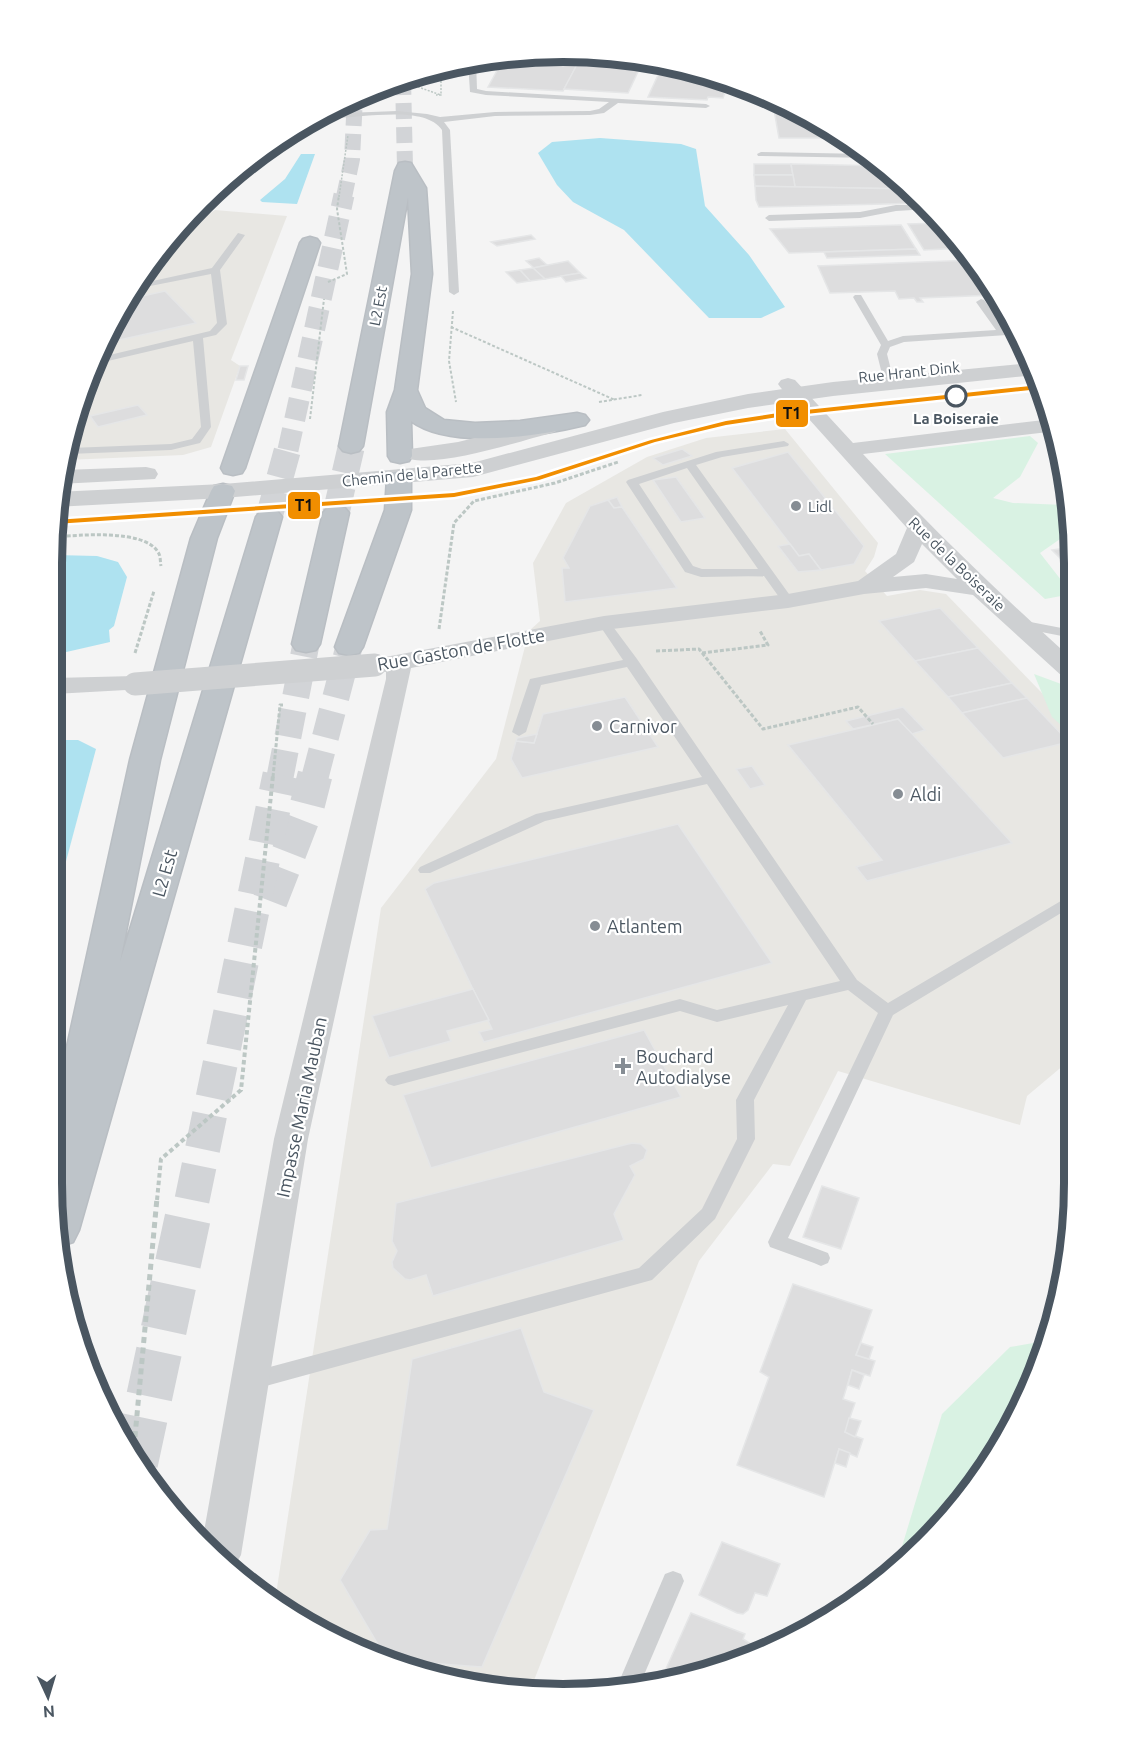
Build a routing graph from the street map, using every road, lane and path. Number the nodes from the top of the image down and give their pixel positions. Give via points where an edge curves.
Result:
1 (472, 70) edge
2 (441, 77) edge
3 (441, 101) dead end
4 (616, 101) junction
5 (706, 106) dead end
6 (336, 116) edge
7 (438, 120) junction
8 (350, 128) dead end
9 (761, 154) dead end
10 (854, 156) edge
11 (916, 207) edge
12 (769, 218) dead end
13 (241, 235) dead end
14 (310, 243) dead end
15 (215, 270) junction
16 (326, 283) dead end
17 (145, 285) edge
18 (454, 292) dead end
19 (324, 294) dead end
20 (858, 297) dead end
21 (981, 302) dead end
22 (1003, 332) junction
23 (1007, 332) edge
24 (198, 336) junction
25 (886, 345) junction
26 (105, 359) edge
27 (1021, 361) edge
28 (1024, 370) edge
29 (887, 374) junction
30 (792, 389) junction
31 (406, 390) junction
32 (632, 407) junction
33 (458, 410) dead end
34 (310, 419) dead end
35 (578, 420) junction
36 (1044, 426) edge
37 (784, 444) dead end
38 (351, 446) tunnel mouth
39 (846, 450) junction
40 (74, 452) edge
41 (689, 464) junction
42 (399, 466) junction
43 (69, 477) edge
44 (228, 480) junction
45 (495, 498) dead end
46 (66, 499) edge
47 (336, 513) tunnel mouth
48 (269, 517) tunnel mouth
49 (918, 527) junction
50 (63, 537) edge
51 (768, 572) junction
52 (159, 573) dead end
53 (156, 583) dead end
54 (864, 587) junction
55 (980, 589) junction
56 (788, 601) junction
57 (604, 622) junction
58 (1020, 624) junction
59 (1064, 632) edge
60 (761, 633) dead end
61 (438, 639) dead end
62 (306, 644) tunnel mouth
63 (350, 647) tunnel mouth
64 (702, 653) junction
65 (134, 656) dead end
66 (629, 657) junction
67 (387, 664) junction
68 (1064, 665) edge
69 (62, 686) edge
70 (290, 704) dead end
71 (873, 724) dead end
72 (519, 732) dead end
73 (712, 779) junction
74 (425, 870) dead end
75 (1064, 904) edge
76 (852, 984) junction
77 (800, 997) junction
78 (887, 1011) junction
79 (394, 1080) dead end
80 (73, 1181) junction
81 (63, 1216) edge
82 (821, 1258) dead end
83 (250, 1382) junction
84 (134, 1442) edge
85 (221, 1549) edge
86 (673, 1581) dead end
87 (630, 1679) edge

1 - 4 lane via 473,90 486,93
2 - 3 path
4 - 5 lane
4 - 7 lane via 602,111 590,113 495,114
6 - 7 lane via 409,115
7 - 18 lane via 446,130
8 - 16 path via 337,209 346,274
9 - 10 lane
11 - 12 lane via 860,215
13 - 15 lane
14 - 44 highway
15 - 17 lane
15 - 24 lane via 222,324 213,333
19 - 34 path
20 - 25 lane
21 - 22 lane
22 - 23 lane
22 - 25 lane via 903,339
24 - 26 lane
24 - 40 lane via 206,427 196,441 171,447
25 - 29 lane via 882,354
27 - 29 street, Rue Hrant Dink
28 - 30 street, Rue Hrant Dink
29 - 30 street, Rue Hrant Dink
30 - 32 street, Chemin de la Parette via 715,392
30 - 39 street
30 - 42 street, Chemin de la Parette via 473,470
31 - 35 highway via 421,418 457,429 511,429
31 - 38 highway, L2 Est via 422,274 417,188 405,167
31 - 42 highway via 399,412
32 - 33 path via 451,327 448,361
32 - 35 street, Chemin de la Parette
35 - 42 street, Chemin de la Parette
36 - 39 street
37 - 41 lane via 720,454
39 - 49 street, Rue de la Boiseraie
41 - 51 lane
41 - 51 lane via 632,482 688,569 701,573
42 - 44 street, Chemin de la Parette
42 - 63 highway via 398,510
43 - 44 street, Chemin de la Parette
44 - 46 street, Chemin de la Parette
44 - 80 highway via 204,538 145,760 76,1092
45 - 61 path via 474,501 454,523
47 - 62 highway
48 - 80 highway, L2 Est
49 - 54 street, Rue Gaston de Flotte via 906,557
49 - 55 street, Rue de la Boiseraie
50 - 52 path via 108,534 147,544 159,554
51 - 56 lane
53 - 65 path
54 - 55 street, Rue Gaston de Flotte via 926,581
54 - 56 street, Rue Gaston de Flotte
55 - 58 street, Rue de la Boiseraie
56 - 57 street, Rue Gaston de Flotte
57 - 66 lane
57 - 67 street, Rue Gaston de Flotte
58 - 59 lane
58 - 68 street, Rue de la Boiseraie
60 - 64 path via 768,645
64 - 66 path via 699,650
64 - 71 path via 763,729 858,707
66 - 72 lane via 535,682
66 - 73 lane
67 - 69 street, Rue Gaston de Flotte, bridge via 135,684
67 - 83 street, Impasse Maria Mauban via 398,679 291,1139
70 - 84 path via 279,705 241,1090 161,1159
73 - 74 lane via 541,817
73 - 76 lane
75 - 78 lane
76 - 77 lane
76 - 78 lane
77 - 79 lane via 717,1016 680,1005
77 - 83 lane via 745,1100 746,1139 709,1214 645,1274
78 - 82 lane via 777,1242
80 - 81 highway, L2 Est
83 - 85 street, Impasse Maria Mauban
86 - 87 lane

